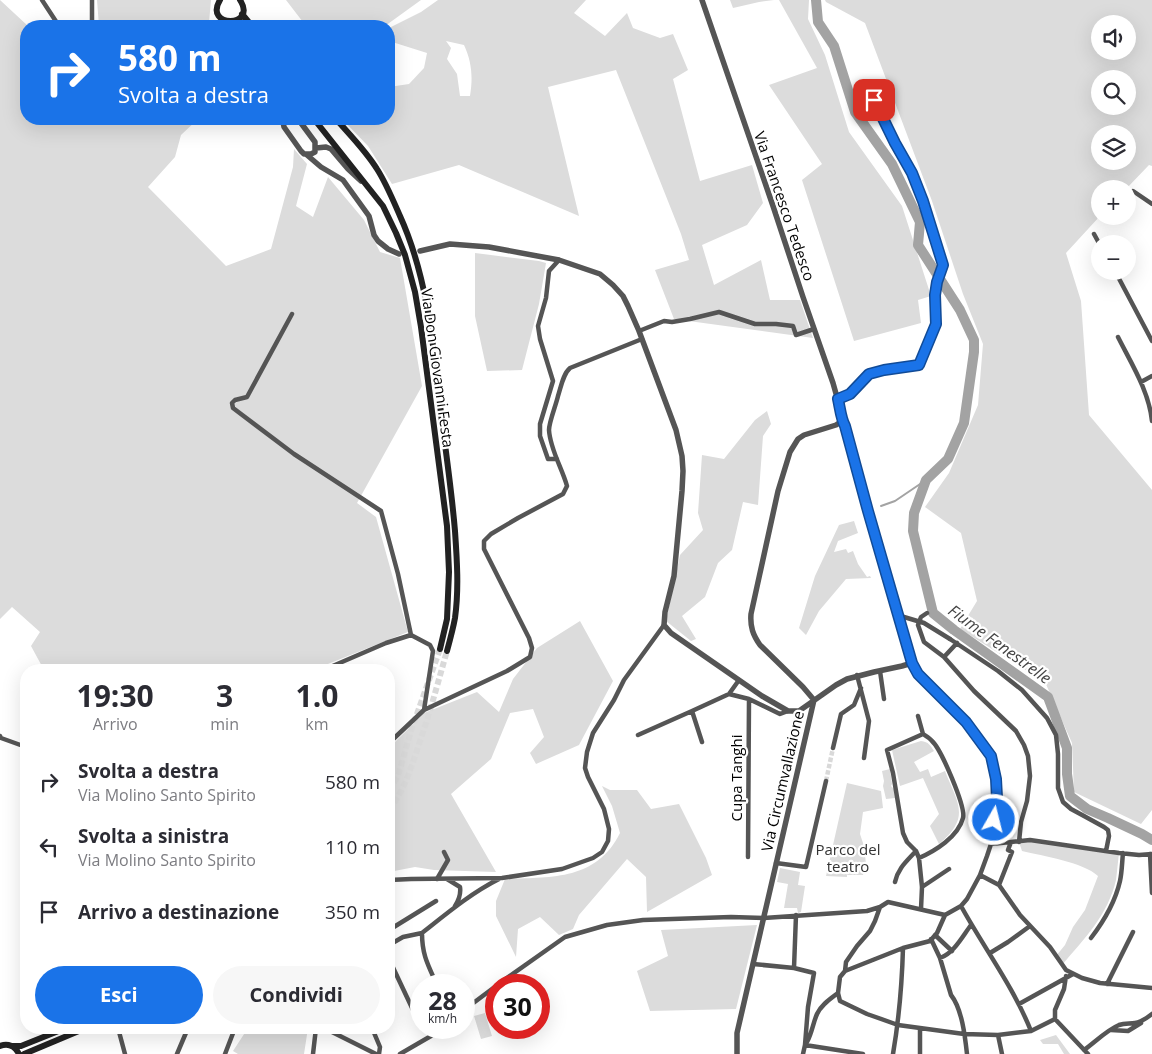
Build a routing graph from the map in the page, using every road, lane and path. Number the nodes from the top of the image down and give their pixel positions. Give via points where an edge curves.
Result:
1 (42, 0) edge
2 (92, 0) edge
3 (241, 0) edge
4 (702, 0) edge
5 (218, 1) edge
6 (242, 14) junction
7 (55, 20) edge
8 (92, 20) edge
9 (222, 20) edge
10 (239, 20) edge
11 (247, 20) edge
12 (866, 82) dead end
13 (284, 125) edge
14 (303, 125) edge
15 (319, 125) edge
16 (341, 125) edge
17 (316, 148) junction
18 (307, 155) junction
19 (370, 188) junction
20 (1136, 193) edge
21 (1152, 204) edge
22 (420, 251) dead end
23 (399, 254) dead end
24 (559, 260) junction
25 (1120, 280) edge
26 (292, 314) dead end
27 (814, 329) junction
28 (639, 331) junction
29 (1118, 337) dead end
30 (642, 339) junction
31 (1152, 341) edge
32 (1152, 376) edge
33 (1141, 382) junction
34 (838, 399) junction
35 (842, 421) junction
36 (1152, 421) edge
37 (558, 458) junction
38 (927, 613) dead end
39 (901, 616) junction
40 (664, 625) junction
41 (411, 634) junction
42 (957, 643) junction
43 (440, 649) tunnel mouth
44 (448, 651) tunnel mouth
45 (944, 658) junction
46 (912, 663) junction
47 (337, 664) edge
48 (880, 671) junction
49 (857, 675) junction
50 (739, 680) junction
51 (861, 688) junction
52 (729, 694) junction
53 (749, 699) junction
54 (884, 699) dead end
55 (814, 700) junction
56 (424, 710) junction
57 (692, 711) junction
58 (788, 711) junction
59 (918, 716) dead end
60 (923, 734) junction
61 (638, 735) dead end
62 (395, 737) edge
63 (0, 738) edge
64 (702, 742) dead end
65 (20, 745) edge
66 (833, 748) tunnel mouth
67 (864, 758) dead end
68 (826, 780) tunnel mouth
69 (1011, 842) junction
70 (1019, 842) junction
71 (991, 844) junction
72 (916, 851) junction
73 (1106, 851) junction
74 (444, 852) dead end
75 (1123, 853) junction
76 (1151, 854) edge
77 (748, 857) dead end
78 (919, 858) junction
79 (776, 863) junction
80 (948, 869) dead end
81 (980, 875) junction
82 (502, 878) junction
83 (437, 879) junction
84 (447, 879) junction
85 (395, 880) edge
86 (895, 882) dead end
87 (999, 885) junction
88 (922, 887) junction
89 (1152, 890) edge
90 (436, 901) dead end
91 (961, 906) junction
92 (880, 907) junction
93 (453, 909) junction
94 (921, 909) junction
95 (796, 915) junction
96 (945, 915) junction
97 (764, 918) junction
98 (972, 925) junction
99 (395, 926) edge
100 (1030, 926) junction
101 (1133, 932) dead end
102 (422, 933) junction
103 (933, 937) junction
104 (1090, 938) dead end
105 (395, 941) edge
106 (903, 948) junction
107 (952, 951) junction
108 (990, 954) junction
109 (940, 958) junction
110 (753, 964) junction
111 (794, 968) junction
112 (845, 970) junction
113 (1066, 970) junction
114 (395, 972) edge
115 (432, 974) edge
116 (512, 974) edge
117 (1073, 974) junction
118 (1066, 978) junction
119 (1058, 982) junction
120 (1107, 984) junction
121 (1064, 985) junction
122 (1152, 988) edge
123 (838, 993) junction
124 (485, 994) edge
125 (475, 1002) edge
126 (410, 1004) edge
127 (1019, 1004) junction
128 (1152, 1014) edge
129 (1055, 1019) junction
130 (898, 1024) junction
131 (920, 1028) junction
132 (1031, 1031) junction
133 (51, 1034) edge
134 (72, 1034) edge
135 (120, 1034) edge
136 (185, 1034) edge
137 (233, 1034) edge
138 (315, 1034) edge
139 (336, 1034) edge
140 (375, 1034) edge
141 (964, 1034) junction
142 (998, 1035) junction
143 (423, 1039) edge
144 (805, 1045) junction
145 (0, 1046) edge
146 (13, 1046) junction
147 (1086, 1052) edge
148 (20, 1054) edge
149 (24, 1054) edge
150 (126, 1054) edge
151 (177, 1054) edge
152 (225, 1054) edge
153 (313, 1054) edge
154 (378, 1054) edge
155 (400, 1054) edge
156 (736, 1054) edge
157 (803, 1054) edge
158 (863, 1054) edge
159 (893, 1054) edge
160 (920, 1054) edge
161 (967, 1054) edge
162 (1002, 1054) edge

1 - 7 street
2 - 8 street
3 - 6 main road
4 - 27 street, Via Francesco Tedesco
5 - 9 main road
6 - 10 main road
6 - 11 main road
12 - 34 street via 912,173 943,265 935,295 936,324 919,365 869,374 850,394
13 - 18 street
14 - 17 street via 316,142
15 - 19 main road, Via Don Giovanni Festa
16 - 44 main road, Via Don Giovanni Festa via 376,168 391,195 416,258 425,299 451,491 458,576
17 - 18 street via 315,152
17 - 19 street via 331,149 348,170
18 - 23 street via 343,180 369,216 378,241
19 - 43 main road, Via Don Giovanni Festa via 396,233 416,292 447,526 447,619
20 - 21 street
22 - 24 street via 450,244 488,247
24 - 28 street via 606,278 623,296
24 - 37 street via 549,271 538,326 553,380 540,424 540,436 548,458
25 - 31 street
26 - 41 street via 247,397 232,403 233,408 294,454 381,512
27 - 28 street via 796,335 792,326 755,324 719,312 664,321
27 - 34 street, Via Francesco Tedesco
28 - 30 street
29 - 33 street
30 - 37 street via 567,371 549,429
30 - 40 street via 676,430 682,463 674,576
32 - 33 street
33 - 36 street
34 - 35 street, Via Francesco Tedesco
35 - 39 street, Via Francesco Tedesco
35 - 55 street, Via Circumvallazione via 804,435 790,452 750,614 754,638
37 - 56 street via 567,486 563,494 484,540 484,549 530,638 530,657
38 - 45 street via 918,625 920,633 924,642
39 - 42 street, bridge via 924,623
39 - 46 street, Via Francesco Tedesco
40 - 50 street via 671,634
40 - 82 street via 624,680 593,733 587,752 585,768 604,809 609,829 608,841 602,852 562,869
41 - 47 street
41 - 56 street via 430,644 433,651
42 - 45 street
42 - 73 street via 1022,690 1047,718 1056,735 1058,788 1063,802 1108,830
45 - 70 street via 1016,731 1024,745 1030,776
46 - 48 street
46 - 71 street via 918,674 966,722 991,756 997,798
48 - 49 street
48 - 54 street
49 - 51 street
49 - 55 street
50 - 52 street
50 - 58 street
51 - 66 street via 854,705 842,714
51 - 67 street via 869,721
52 - 53 street
52 - 57 street
53 - 58 street via 780,714
53 - 77 street, Cupa Tanghi
55 - 58 street via 799,711
55 - 79 street, Via Circumvallazione
56 - 62 street
57 - 61 street
57 - 64 street
59 - 60 street
60 - 72 street via 887,750 894,773 903,833
60 - 78 street via 933,742 951,776 964,816 960,827 947,842
63 - 65 street
68 - 79 street via 806,867
69 - 70 street
69 - 71 street
69 - 87 street via 1008,850 1012,852
70 - 73 street via 1030,840
71 - 81 street
72 - 78 street
72 - 86 street via 896,874
73 - 75 street
74 - 83 street via 448,860
75 - 76 street
75 - 104 street via 1120,880 1110,911
76 - 89 street
78 - 88 street
79 - 97 street, Via Circumvallazione
80 - 88 street
81 - 87 street
81 - 91 street
82 - 84 street
82 - 93 street
83 - 84 street
83 - 85 street
84 - 93 street via 460,887
87 - 100 street
88 - 94 street
90 - 99 street
91 - 96 street
91 - 98 street
92 - 94 street via 888,902
92 - 95 street via 867,911
92 - 112 street via 870,931 846,962
93 - 102 street
94 - 96 street
95 - 97 street
95 - 111 street
96 - 103 street
97 - 110 street, Via Circumvallazione
97 - 116 street via 643,920 607,925 564,936
98 - 107 street
98 - 108 street
100 - 108 street
100 - 113 street
101 - 120 street
102 - 105 street
102 - 115 street via 424,955
103 - 106 street via 930,941
103 - 107 street
103 - 109 street
106 - 112 street
106 - 130 street
107 - 109 street
108 - 127 street
109 - 141 street
110 - 111 street
110 - 156 street, Via Circumvallazione via 737,1033
111 - 144 street via 814,973
112 - 123 street via 840,977
113 - 117 street
113 - 118 street
114 - 126 street
117 - 118 street
117 - 120 street
118 - 119 street
118 - 121 street
119 - 121 street
119 - 127 street
120 - 122 street
121 - 129 street
123 - 130 street via 840,1001 851,1007
123 - 144 street via 818,1013
124 - 125 street
127 - 132 street
128 - 147 street via 1144,1021 1120,1024
129 - 132 street
129 - 147 street
130 - 131 street
130 - 159 street
131 - 141 street
131 - 160 street
132 - 142 street
133 - 146 main road
134 - 149 main road
135 - 150 street
136 - 151 street
137 - 152 street
138 - 153 street
139 - 154 street
140 - 154 street via 380,1047
141 - 142 street
141 - 161 street
142 - 162 street
143 - 155 street
144 - 157 street
144 - 158 street
145 - 146 main road
146 - 148 main road

